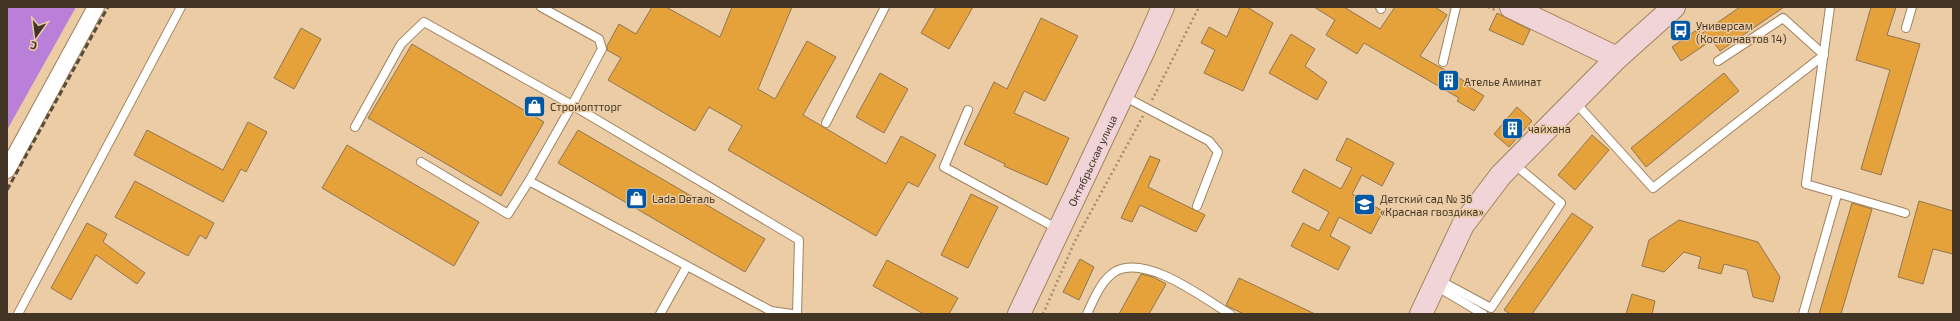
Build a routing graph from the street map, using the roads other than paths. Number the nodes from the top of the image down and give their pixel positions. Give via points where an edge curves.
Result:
1 (96, 7) edge
2 (181, 7) edge
3 (541, 7) edge
4 (885, 7) edge
5 (1456, 7) edge
6 (1511, 7) edge
7 (1674, 7) edge
8 (1830, 7) edge
9 (1912, 7) edge
10 (1164, 8) edge
11 (1906, 28) dead end
12 (1824, 55) junction
13 (1617, 58) junction
14 (1718, 61) dead end
15 (1443, 62) dead end
16 (1575, 102) junction
17 (1139, 104) junction
18 (572, 105) junction
19 (968, 110) dead end
20 (826, 123) dead end
21 (355, 127) dead end
22 (421, 162) dead end
23 (1513, 163) junction
24 (7, 170) edge
25 (529, 181) junction
26 (1837, 194) junction
27 (1197, 206) dead end
28 (1905, 213) dead end
29 (1059, 230) junction
30 (687, 266) junction
31 (1435, 282) junction
32 (18, 314) edge
33 (660, 314) edge
34 (792, 314) edge
35 (797, 314) edge
36 (1019, 314) edge
37 (1032, 314) edge
38 (1087, 314) edge
39 (1230, 314) edge
40 (1421, 314) edge
41 (1483, 314) edge
42 (1803, 314) edge

1 - 24 street
2 - 32 lane
3 - 18 lane via 599,39 602,49
4 - 20 lane
5 - 15 lane
6 - 13 main road
7 - 13 main road
8 - 12 lane
9 - 11 lane
10 - 17 main road, Октябрьская улица
10 - 29 main road, Октябрьская улица
12 - 14 lane via 1784,18
12 - 16 lane via 1653,188
12 - 26 lane via 1806,184
13 - 16 main road
16 - 23 main road
17 - 27 lane via 1208,141 1218,152
17 - 37 main road, Октябрьская улица
18 - 21 lane via 424,22 401,44
18 - 25 lane
18 - 35 lane via 799,240
19 - 29 lane via 944,167
22 - 25 lane via 508,214
23 - 31 main road via 1463,225
23 - 31 lane via 1561,203 1490,308
25 - 30 lane
26 - 28 lane
26 - 42 lane
29 - 36 main road, Октябрьская улица
30 - 33 lane
30 - 34 lane via 771,311
31 - 40 main road
31 - 41 lane
38 - 39 lane via 1099,288 1115,272 1128,267 1144,268 1171,278

